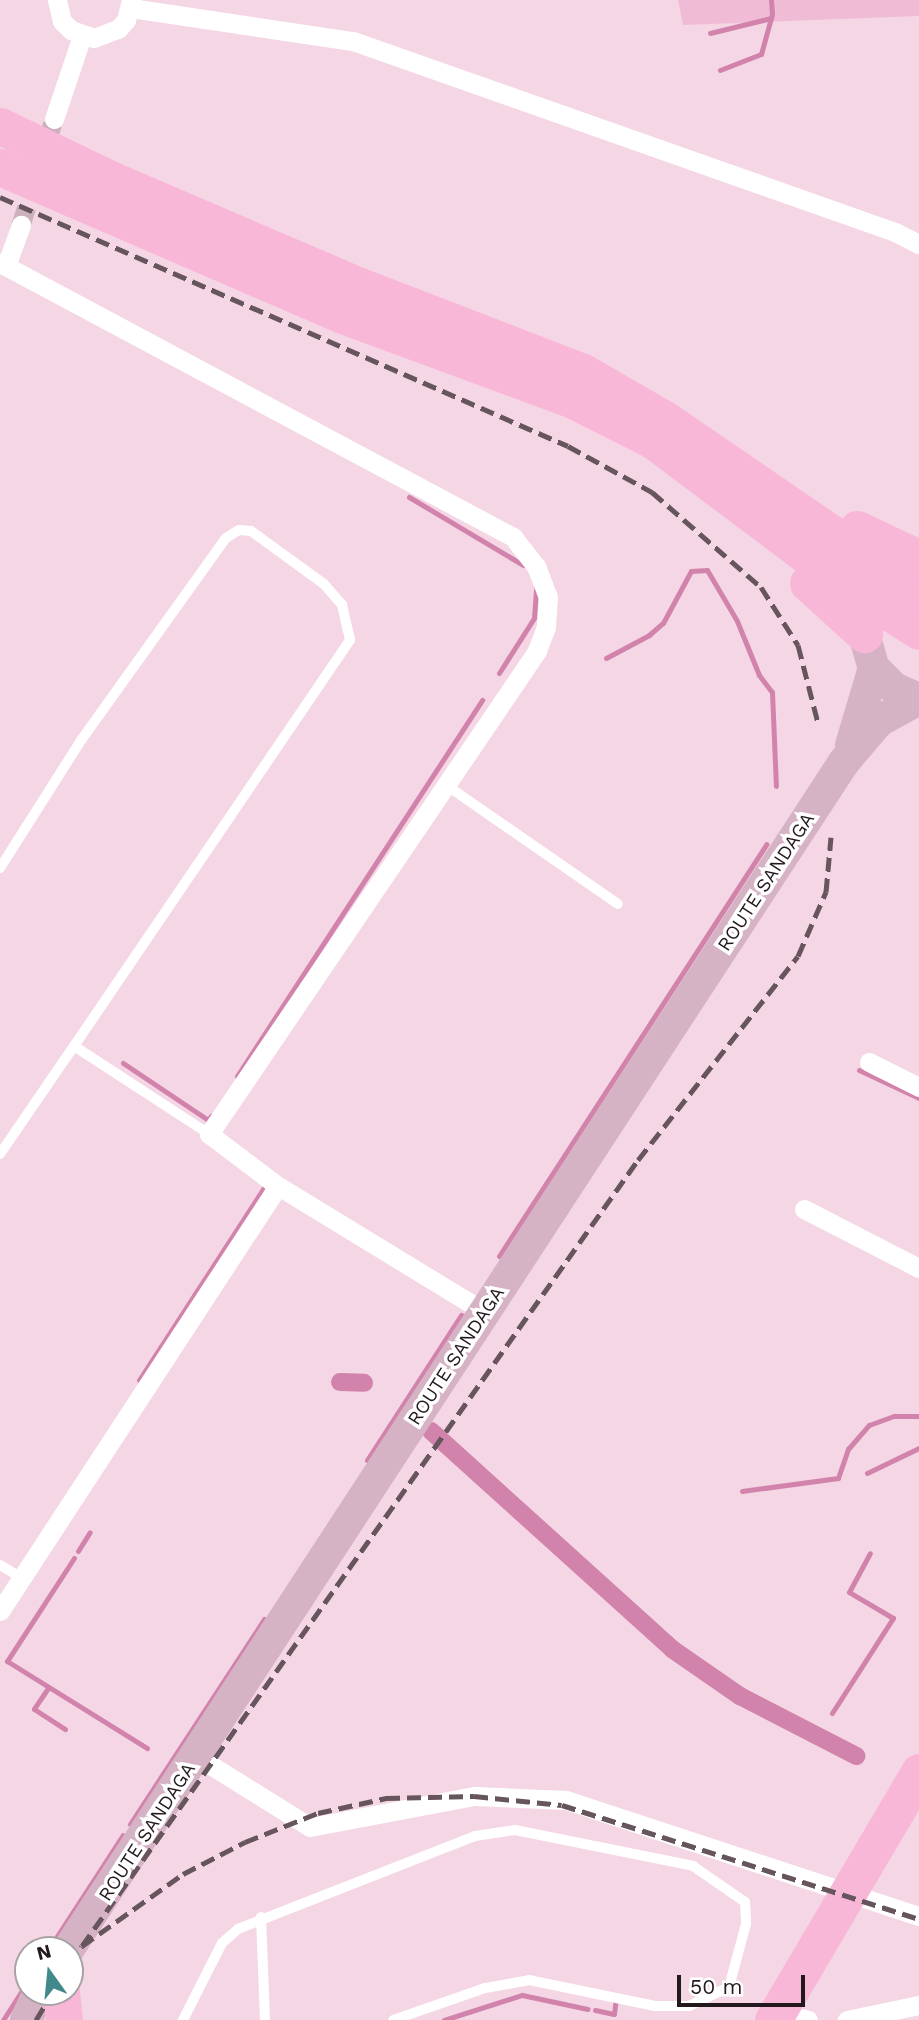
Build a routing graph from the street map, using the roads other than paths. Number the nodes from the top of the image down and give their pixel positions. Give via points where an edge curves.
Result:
1 (57, 0) edge
2 (131, 4) edge
3 (82, 36) junction
4 (54, 119) tunnel mouth
5 (0, 126) edge
6 (0, 167) edge
7 (21, 225) tunnel mouth
8 (919, 244) edge
9 (2, 268) edge
10 (351, 300) junction
11 (913, 573) edge
12 (865, 625) junction
13 (919, 631) edge
14 (874, 668) junction
15 (919, 699) edge
16 (844, 762) junction
17 (446, 785) junction
18 (0, 868) edge
19 (618, 904) dead end
20 (74, 1046) junction
21 (869, 1062) dead end
22 (919, 1087) edge
23 (209, 1134) junction
24 (0, 1154) edge
25 (275, 1184) junction
26 (804, 1209) dead end
27 (919, 1268) edge
28 (485, 1312) junction
29 (0, 1565) edge
30 (23, 1578) junction
31 (0, 1611) edge
32 (196, 1756) junction
33 (919, 1772) edge
34 (919, 1916) edge
35 (261, 1917) junction
36 (77, 1936) edge
37 (919, 2005) edge
38 (40, 2006) edge
39 (786, 2017) edge
40 (64, 2020) edge
41 (183, 2020) edge
42 (265, 2020) edge
43 (393, 2020) edge
44 (847, 2020) edge

1 - 3 street via 62,21
2 - 3 street via 118,29 94,38
2 - 8 street via 353,41
3 - 4 street
5 - 10 highway
6 - 10 highway
7 - 9 street
9 - 17 street via 513,537 536,566 548,597 546,627 537,651
10 - 11 highway via 583,372 666,420 860,556
10 - 11 highway via 458,301 621,369 873,540
10 - 12 highway via 487,387 568,417 637,459
10 - 13 highway via 654,441 842,582
11 - 12 main road via 883,584
12 - 14 main road
14 - 15 main road via 894,688
14 - 16 main road via 863,716
15 - 16 main road via 879,722
16 - 28 main road, ROUTE SANDAGA
17 - 19 lane
17 - 23 street
18 - 20 lane via 82,739 226,538 239,530 251,531 324,584 342,605 350,640
20 - 23 lane
20 - 24 lane
21 - 22 street
23 - 25 street
25 - 28 street
25 - 30 street
26 - 27 street
28 - 32 main road, ROUTE SANDAGA
29 - 30 lane
30 - 31 street
32 - 34 street via 310,1826 474,1796 566,1800
32 - 36 main road, ROUTE SANDAGA
33 - 39 highway via 845,1899
35 - 41 lane via 222,1943
35 - 42 lane
35 - 43 lane via 475,1836 515,1830 693,1866 745,1902 746,1924 729,1987 689,2006 655,2006 530,1980 485,1988
37 - 44 street
38 - 40 highway

